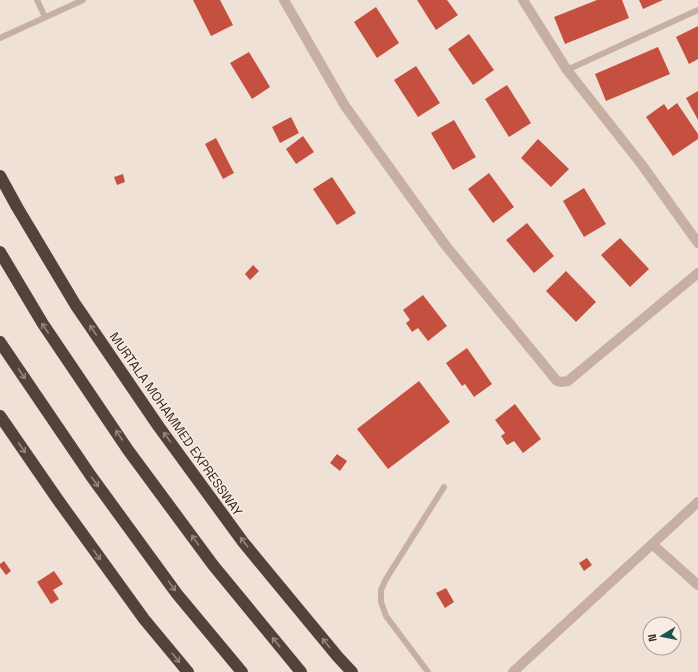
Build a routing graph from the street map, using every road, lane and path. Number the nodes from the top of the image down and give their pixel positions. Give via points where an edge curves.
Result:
1 (37, 0) edge
2 (83, 0) edge
3 (284, 0) edge
4 (523, 0) edge
5 (698, 10) edge
6 (45, 17) junction
7 (0, 38) edge
8 (568, 70) junction
9 (0, 176) edge
10 (698, 243) edge
11 (0, 252) edge
12 (698, 273) edge
13 (0, 342) edge
14 (0, 416) edge
15 (444, 487) dead end
16 (698, 502) edge
17 (652, 544) junction
18 (698, 585) edge
19 (188, 672) edge
20 (242, 672) edge
21 (301, 672) edge
22 (352, 672) edge
23 (428, 672) edge
24 (513, 672) edge

1 - 6 lane
2 - 6 lane
3 - 12 street via 345,106 446,246 557,381 568,381
4 - 8 street
5 - 8 lane
6 - 7 lane
8 - 10 street via 642,165
22 -> 9 highway, MURTALA MOHAMMED EXPRESSWAY via 243,542 159,427 74,304
21 -> 11 highway via 213,565 128,450 43,324
13 -> 20 highway via 91,476 177,594
14 -> 19 highway via 144,619
15 - 23 lane via 381,590 381,602 386,616
16 - 17 street
17 - 18 street
17 - 24 street

